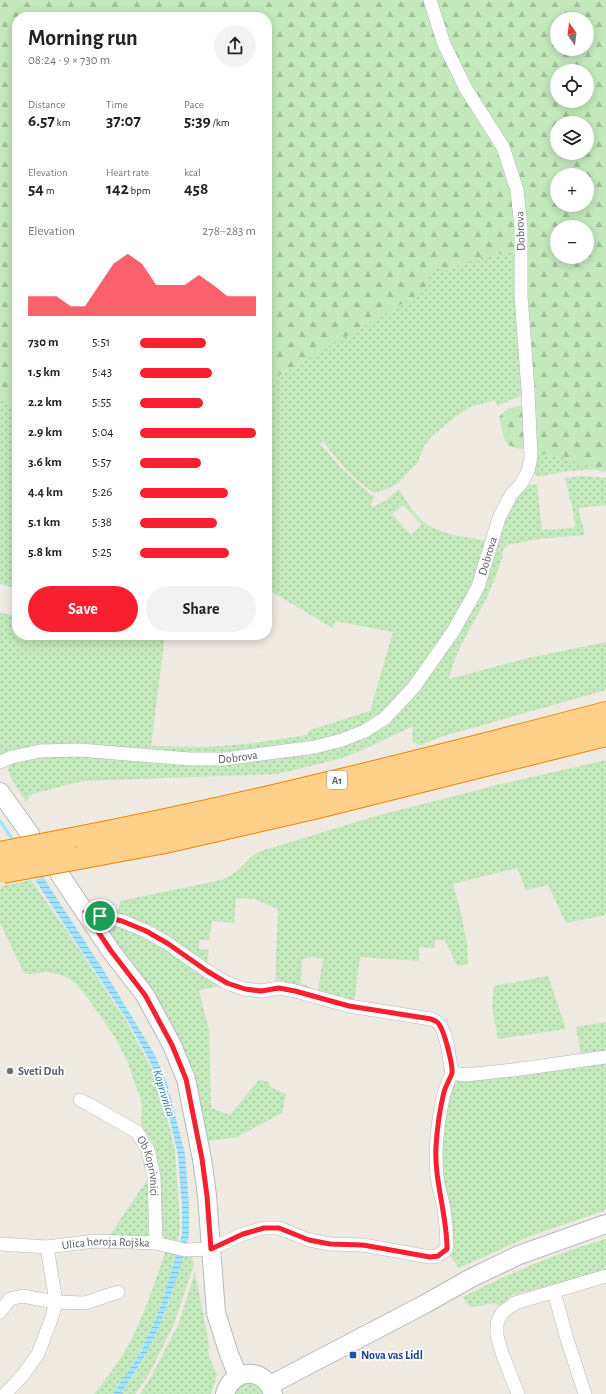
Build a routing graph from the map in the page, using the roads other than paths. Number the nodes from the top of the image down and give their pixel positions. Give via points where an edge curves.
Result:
1 (430, 0) edge
2 (606, 713) edge
3 (606, 735) edge
4 (0, 762) edge
5 (0, 792) edge
6 (30, 834) dead end
7 (1, 866) edge
8 (60, 875) dead end
9 (85, 912) junction
10 (606, 1057) edge
11 (452, 1073) junction
12 (80, 1100) dead end
13 (606, 1224) edge
14 (0, 1244) edge
15 (161, 1244) junction
16 (47, 1247) junction
17 (211, 1249) junction
18 (606, 1276) edge
19 (118, 1292) dead end
20 (554, 1292) junction
21 (56, 1302) junction
22 (0, 1312) edge
23 (238, 1376) junction
24 (271, 1390) edge
25 (4, 1394) edge
26 (225, 1394) edge
27 (518, 1394) edge
28 (586, 1394) edge

1 - 4 street, Dobrova via 444,44 466,89 503,147 517,190 529,404 531,457 528,471 499,518 478,587 454,630 414,686 385,718 365,731 342,740 315,747 224,759 188,760 79,750 40,751
2 - 7 highway, A1, bridge via 306,788 161,822 67,840
3 - 7 highway, A1, bridge via 165,842 79,858
5 - 6 street
8 - 9 street
9 - 11 street via 122,921 146,931 227,983 245,989 261,991 279,988 349,1006 438,1022 447,1045
9 - 17 street via 145,995 172,1045 186,1079 202,1159
10 - 11 street via 465,1075
11 - 17 street via 443,1094 436,1146 437,1176 447,1241 447,1249 443,1253 430,1257 363,1245 330,1244 309,1240 279,1228 264,1228 243,1234
12 - 15 street, Ob Koprivnici via 137,1132 148,1150 154,1177
13 - 24 street via 519,1255 471,1278
14 - 16 street, Ulica heroja Rojška
15 - 16 street, Ulica heroja Rojška via 95,1241
15 - 17 street, Ulica heroja Rojška via 185,1250
16 - 21 street
17 - 23 street via 216,1313
18 - 20 street
19 - 21 street via 85,1302
20 - 27 street via 515,1303 502,1313 497,1323 496,1336
20 - 28 street
21 - 22 street via 22,1296 10,1299
21 - 25 street via 38,1354 23,1375
23 - 24 street via 252,1373 265,1380
23 - 26 street via 231,1381

